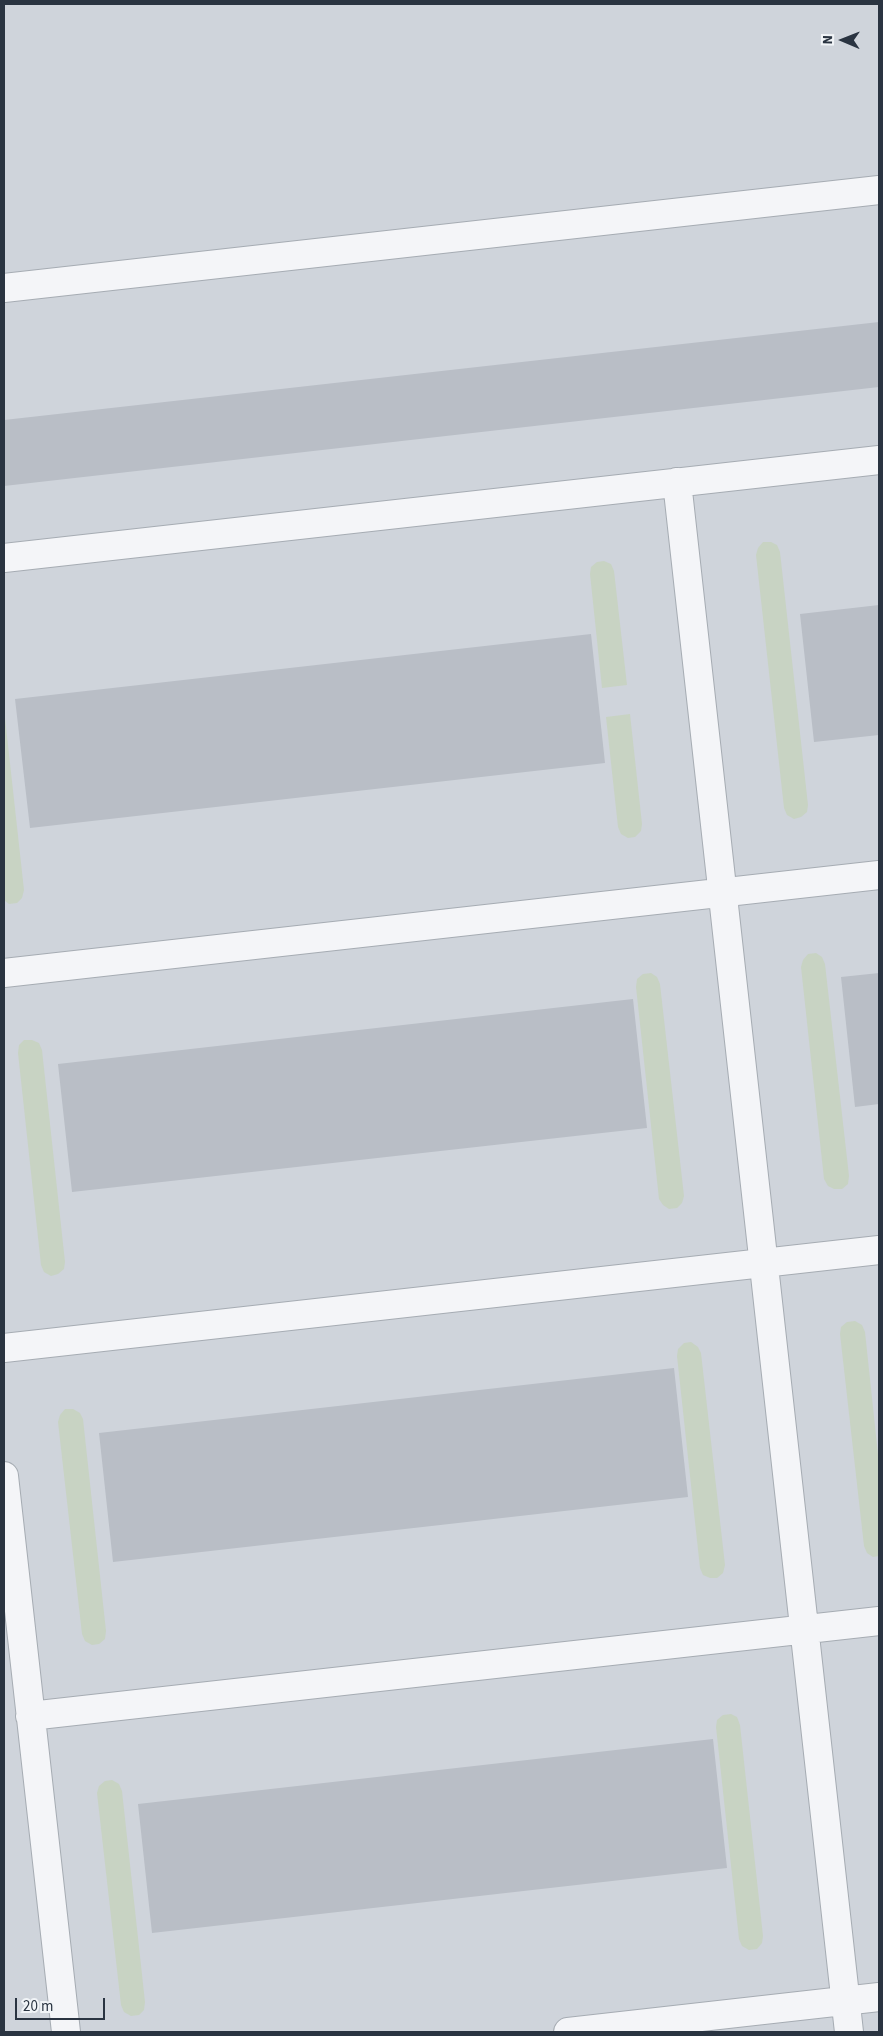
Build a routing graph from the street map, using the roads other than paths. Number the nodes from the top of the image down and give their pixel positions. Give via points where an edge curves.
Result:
1 (879, 190) edge
2 (4, 288) edge
3 (879, 460) edge
4 (677, 482) junction
5 (4, 558) edge
6 (879, 874) edge
7 (722, 892) junction
8 (4, 973) edge
9 (879, 1250) edge
10 (764, 1263) junction
11 (4, 1348) edge
12 (4, 1476) edge
13 (879, 1621) edge
14 (804, 1629) junction
15 (30, 1716) junction
16 (879, 1997) edge
17 (846, 2001) junction
18 (66, 2032) edge
19 (568, 2032) edge
20 (849, 2032) edge

1 - 2 lane
3 - 4 lane
4 - 5 lane
4 - 7 lane
6 - 7 lane
7 - 8 lane
7 - 10 lane
9 - 10 lane
10 - 11 lane
10 - 14 lane
12 - 15 lane
13 - 14 lane
14 - 15 lane
14 - 17 lane
15 - 18 lane
16 - 17 lane
17 - 19 lane
17 - 20 lane

